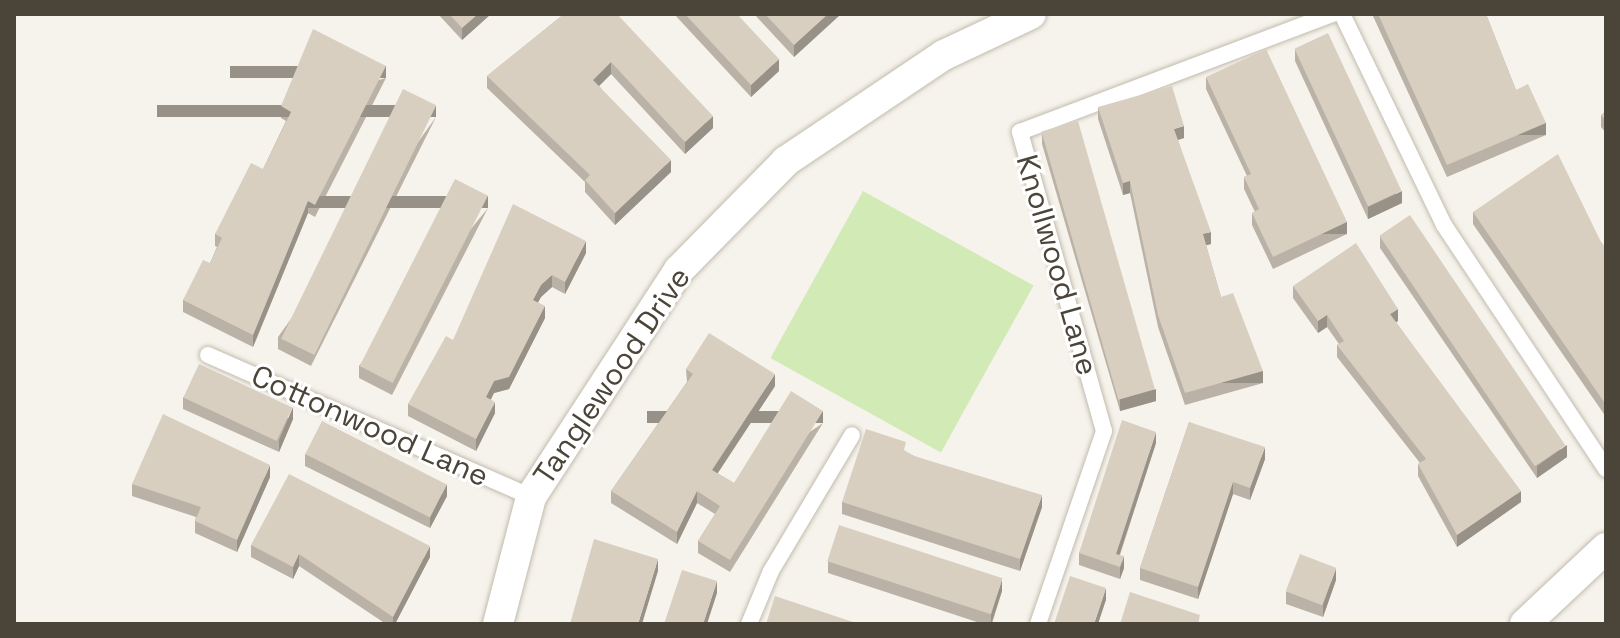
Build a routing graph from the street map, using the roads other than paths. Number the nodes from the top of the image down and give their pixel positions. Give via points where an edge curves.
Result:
1 (1031, 14) edge
2 (1333, 14) edge
3 (1342, 14) edge
4 (208, 355) dead end
5 (852, 435) dead end
6 (1606, 469) edge
7 (531, 497) junction
8 (1606, 548) edge
9 (498, 624) edge
10 (749, 624) edge
11 (1038, 624) edge
12 (1525, 624) edge

1 - 7 street, Tanglewood Drive via 944,55 786,161 679,270
2 - 11 lane, Knollwood Lane via 1020,132 1104,431
3 - 6 lane via 1444,225
4 - 7 lane, Cottonwood Lane
5 - 10 lane via 771,571
7 - 9 street, Tanglewood Drive
8 - 12 street

